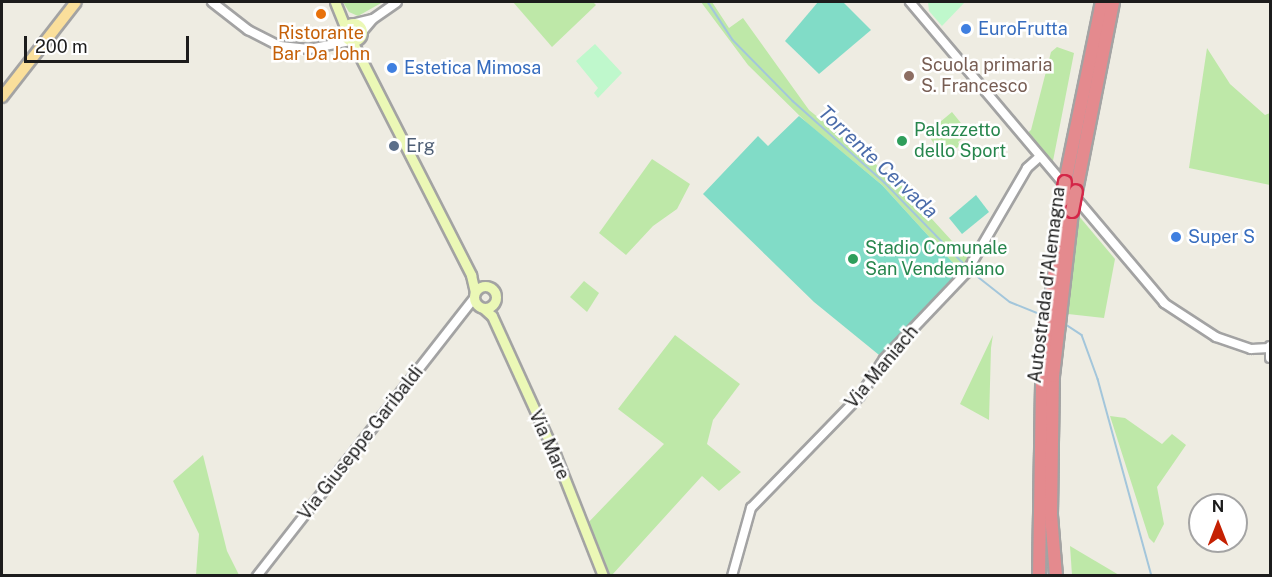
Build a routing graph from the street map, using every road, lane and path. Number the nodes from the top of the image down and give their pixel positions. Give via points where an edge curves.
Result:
1 (76, 2) edge
2 (212, 2) edge
3 (335, 2) edge
4 (397, 2) edge
5 (910, 2) edge
6 (1102, 2) edge
7 (1113, 2) edge
8 (353, 32) junction
9 (2, 97) edge
10 (1038, 158) junction
11 (1056, 293) junction
12 (479, 298) junction
13 (493, 304) junction
14 (492, 316) junction
15 (1052, 331) junction
16 (1270, 352) edge
17 (1039, 574) edge
18 (1056, 574) edge
19 (257, 576) edge
20 (603, 576) edge
21 (732, 576) edge

1 - 9 main road
2 - 8 street via 248,30 280,46 309,49 331,44
3 - 8 main road, Via Mare
4 - 8 street
5 - 10 street
6 - 11 highway, Autostrada d'Alemagna, bridge via 1065,182
7 - 11 highway, Autostrada d'Alemagna, bridge
8 - 12 main road, Via Mare
10 - 16 street via 1168,307 1216,338
10 - 21 street, Via Maniach via 1027,168 968,270 885,359 860,396 751,508
11 - 15 highway, Autostrada d'Alemagna
12 - 13 main road
12 - 13 main road, Via Mare via 494,292
12 - 14 main road, Via Mare
12 - 19 street, Via Giuseppe Garibaldi
13 - 14 main road, Via Mare
14 - 20 main road, Via Mare via 555,454
15 - 17 highway, Autostrada d'Alemagna
15 - 18 highway, Autostrada d'Alemagna via 1051,453

